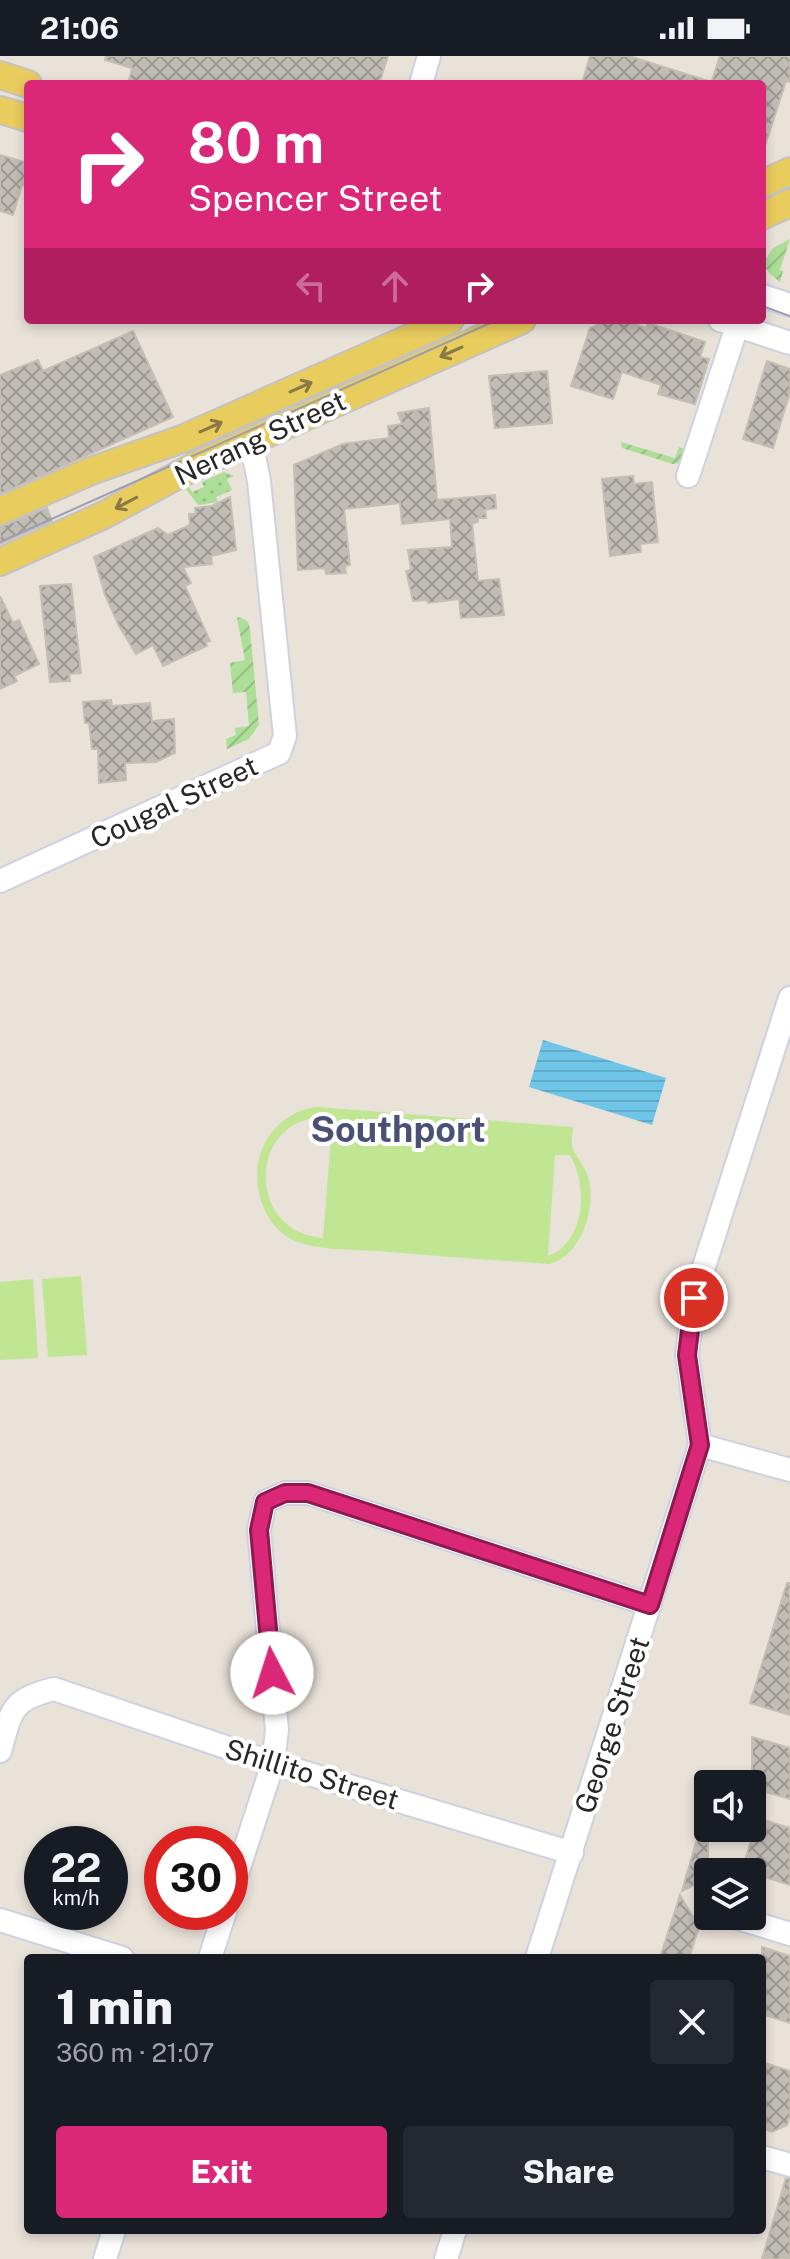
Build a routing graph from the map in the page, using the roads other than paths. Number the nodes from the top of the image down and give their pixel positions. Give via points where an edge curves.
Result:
1 (429, 56) edge
2 (0, 75) edge
3 (422, 80) edge
4 (24, 83) edge
5 (0, 110) edge
6 (24, 117) edge
7 (790, 171) edge
8 (766, 182) edge
9 (790, 203) edge
10 (766, 214) edge
11 (766, 297) edge
12 (790, 305) edge
13 (441, 324) edge
14 (513, 324) edge
15 (729, 324) edge
16 (732, 324) edge
17 (790, 343) edge
18 (246, 443) junction
19 (688, 476) dead end
20 (0, 511) edge
21 (0, 562) edge
22 (0, 881) edge
23 (790, 998) edge
24 (700, 1445) junction
25 (790, 1470) edge
26 (650, 1605) junction
27 (0, 1751) edge
28 (273, 1763) junction
29 (248, 1840) edge
30 (572, 1853) junction
31 (0, 1920) edge
32 (766, 1927) edge
33 (219, 1930) edge
34 (790, 1934) edge
35 (109, 1954) edge
36 (211, 1954) edge
37 (538, 1954) edge
38 (766, 2158) edge
39 (790, 2165) edge
40 (113, 2234) edge
41 (454, 2234) edge
42 (105, 2259) edge
43 (446, 2259) edge

1 - 3 street
2 - 4 main road
5 - 6 main road
7 - 8 main road
9 - 10 main road
11 - 12 street
20 -> 13 main road, Nerang Street via 182,439
14 -> 18 main road, Nerang Street
15 - 19 street
16 - 17 street
18 -> 21 main road, Nerang Street
18 - 22 street, Cougal Street via 257,470 262,511 285,736 279,753
23 - 24 street via 694,1298 687,1355
24 - 25 street
24 - 26 street, George Street
26 - 28 street via 308,1493 285,1493 265,1502 259,1530 277,1730
26 - 30 street, George Street
27 - 28 street, Shillito Street via 12,1711 27,1696 54,1689
28 - 29 street
28 - 30 street, Shillito Street
30 - 37 street, George Street
31 - 35 street
32 - 34 street
33 - 36 street
38 - 39 street
40 - 42 street
41 - 43 street

